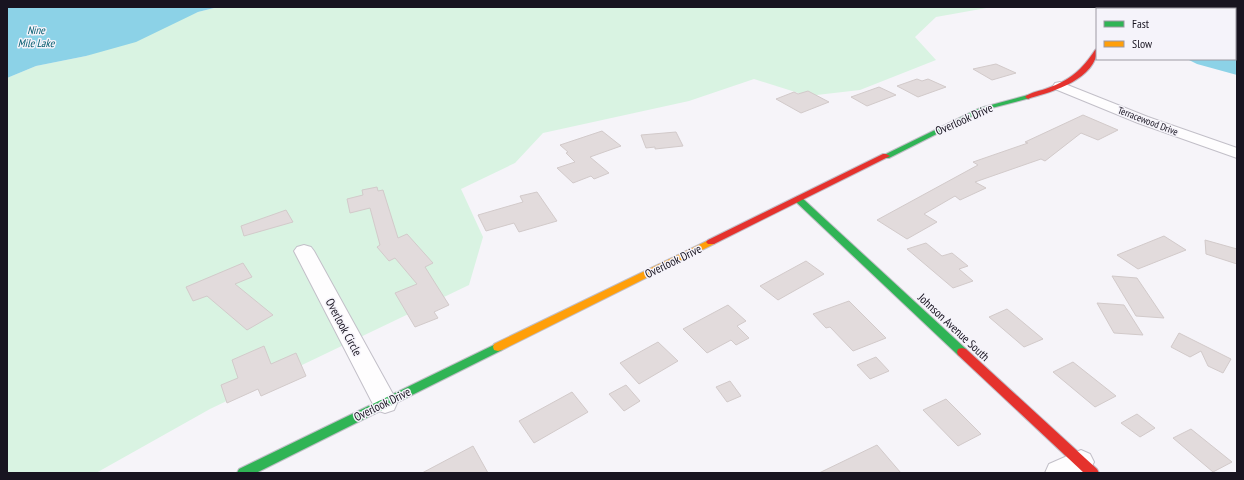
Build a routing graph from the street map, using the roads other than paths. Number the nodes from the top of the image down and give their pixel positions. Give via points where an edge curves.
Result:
1 (1096, 53) edge
2 (1060, 86) junction
3 (1237, 153) edge
4 (798, 199) junction
5 (304, 251) dead end
6 (385, 403) junction
7 (1078, 469) edge
8 (244, 473) edge

1 - 2 street, Overlook Drive via 1085,71
2 - 3 street, Terracewood Drive via 1143,120
2 - 4 street, Overlook Drive via 982,109
4 - 6 street, Overlook Drive
4 - 7 street, Johnson Avenue South
5 - 6 street, Overlook Circle
6 - 8 street, Overlook Drive

